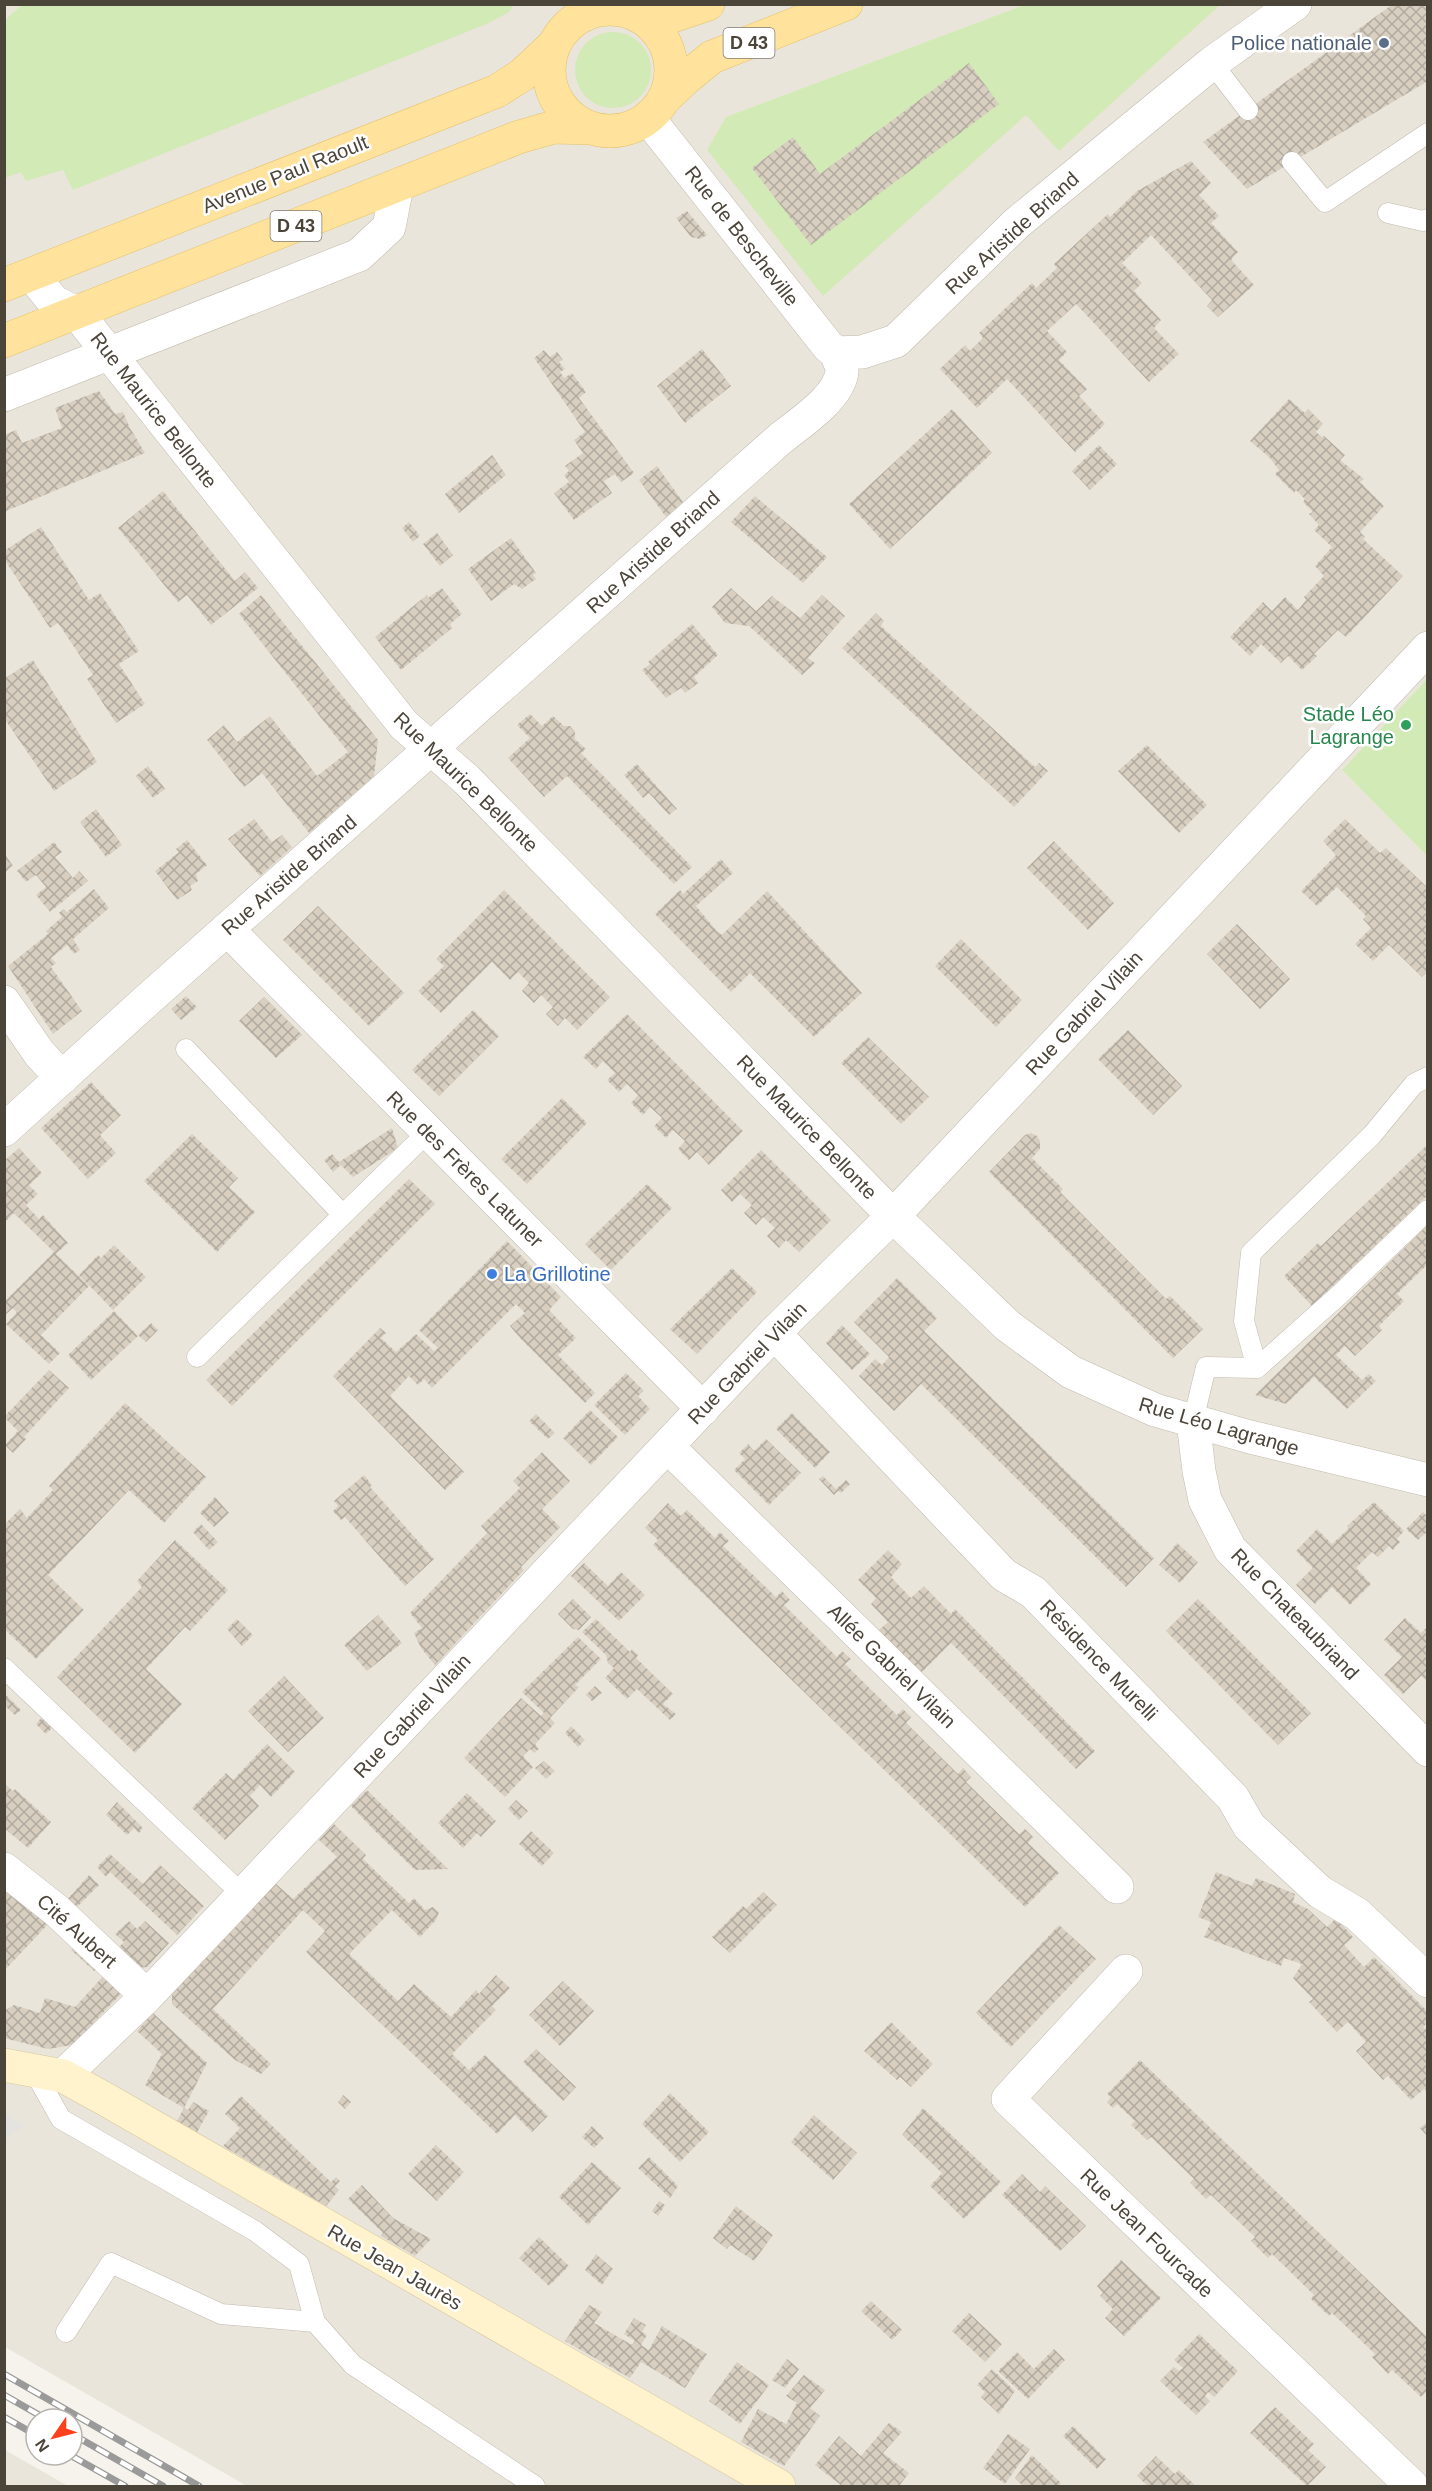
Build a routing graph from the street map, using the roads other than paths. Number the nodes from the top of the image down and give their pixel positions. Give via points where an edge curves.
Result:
1 (708, 4) edge
2 (846, 4) edge
3 (1294, 4) edge
4 (584, 9) edge
5 (635, 14) junction
6 (555, 44) junction
7 (1212, 63) junction
8 (655, 109) junction
9 (1248, 110) dead end
10 (590, 128) junction
11 (1428, 134) edge
12 (1292, 162) dead end
13 (397, 186) junction
14 (1388, 213) dead end
15 (1428, 219) edge
16 (18, 280) edge
17 (77, 313) junction
18 (4, 342) edge
19 (836, 353) junction
20 (111, 355) junction
21 (4, 395) edge
22 (1428, 648) edge
23 (431, 750) junction
24 (227, 929) junction
25 (4, 1002) edge
26 (186, 1048) dead end
27 (1428, 1077) edge
28 (62, 1078) junction
29 (4, 1130) edge
30 (428, 1132) junction
31 (1428, 1210) edge
32 (343, 1215) junction
33 (893, 1216) junction
34 (774, 1334) junction
35 (197, 1357) dead end
36 (1257, 1368) junction
37 (703, 1409) junction
38 (1193, 1421) junction
39 (667, 1446) junction
40 (1428, 1480) edge
41 (4, 1668) edge
42 (1428, 1750) edge
43 (4, 1869) edge
44 (1117, 1887) dead end
45 (243, 1895) junction
46 (1126, 1971) dead end
47 (1428, 1981) edge
48 (147, 1996) junction
49 (34, 2071) edge
50 (315, 2322) junction
51 (66, 2332) dead end
52 (535, 2487) edge
53 (778, 2487) edge
54 (1412, 2487) edge

1 - 5 main road, D 43 via 669,17
2 - 8 main road, D 43 via 712,57
3 - 7 street, Rue Aristide Briand
4 - 5 main road
4 - 6 main road
5 - 8 main road via 660,36 668,51 670,76
6 - 10 main road via 549,77 554,94 575,120
6 - 16 main road, Avenue Paul Raoult / D 43 via 522,75 497,91
7 - 9 lane
7 - 19 street, Rue Aristide Briand via 1017,223 896,341 862,352
8 - 10 main road via 623,129
8 - 19 street, Rue de Bescheville
10 - 13 main road, D 43 via 554,128 531,133
11 - 12 lane via 1325,202
13 - 17 main road, D 43
13 - 20 street via 389,227 359,255
14 - 15 lane
16 - 17 street
17 - 18 main road, D 43
17 - 20 street, Rue Maurice Bellonte
19 - 23 street, Rue Aristide Briand via 842,370 837,387 822,405
20 - 21 street
20 - 23 street, Rue Maurice Bellonte via 404,725
22 - 33 street, Rue Gabriel Vilain
23 - 24 street, Rue Aristide Briand
23 - 33 street, Rue Maurice Bellonte via 467,780
24 - 28 street, Rue Aristide Briand
24 - 30 street, Rue des Frères Latuner
25 - 28 street via 39,1053
26 - 32 lane
27 - 36 lane via 1414,1084 1372,1135 1251,1252 1244,1321
28 - 29 street, Rue Aristide Briand
30 - 32 lane
30 - 37 street, Rue des Frères Latuner
31 - 36 lane
32 - 35 lane
33 - 34 street, Rue Gabriel Vilain
33 - 38 street, Rue Léo Lagrange via 1008,1326 1071,1372 1134,1402
34 - 37 street, Rue Gabriel Vilain
34 - 47 street, Résidence Murelli via 1004,1575 1033,1592 1233,1798 1249,1826 1320,1892 1357,1914
36 - 38 lane via 1206,1367
37 - 39 street, Rue Gabriel Vilain
38 - 40 street, Rue Léo Lagrange
38 - 42 street, Rue Chateaubriand via 1205,1500 1230,1549
39 - 44 street, Allée Gabriel Vilain
39 - 45 street, Rue Gabriel Vilain
41 - 45 lane
43 - 48 street, Cité Aubert via 56,1910
45 - 48 street, Rue Gabriel Vilain
46 - 54 street, Rue Jean Fourcade via 1008,2099
48 - 49 street, Rue Gabriel Vilain
49 - 50 lane via 61,2119 255,2231 299,2264
49 - 53 main road, Rue Jean Jaurès
50 - 51 lane via 221,2314 111,2263
50 - 52 lane via 353,2365

